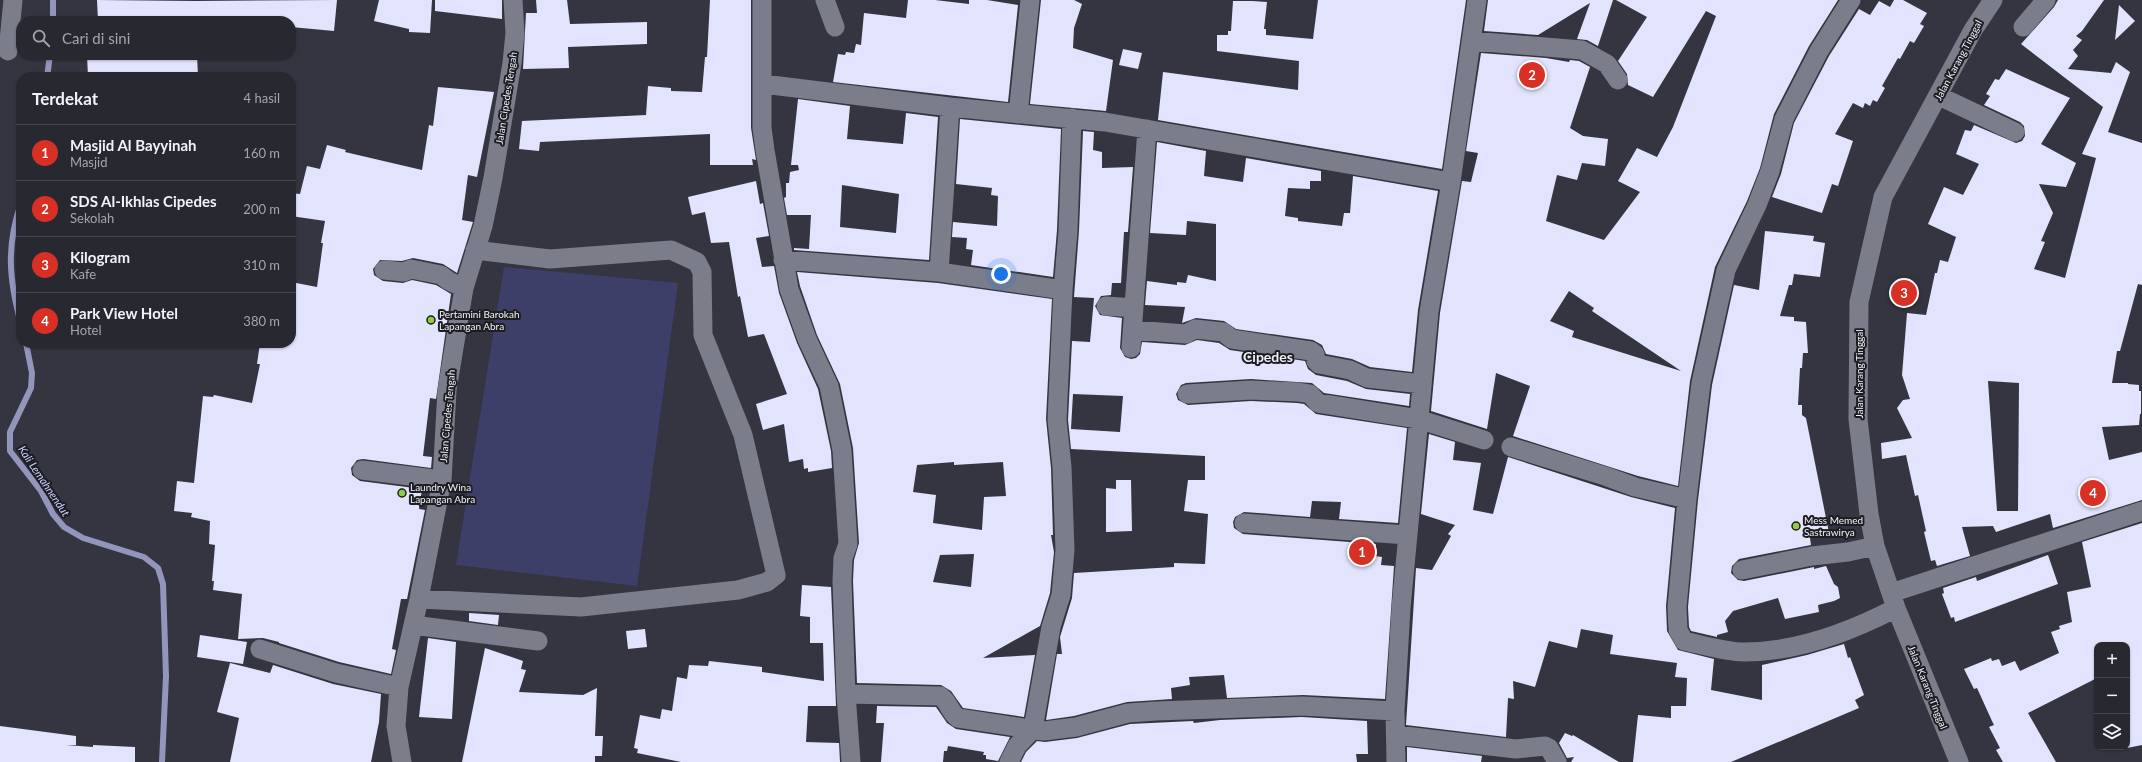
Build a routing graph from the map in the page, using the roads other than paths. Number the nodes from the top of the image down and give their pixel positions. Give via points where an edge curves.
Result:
1 (13, 0) edge
2 (513, 0) edge
3 (762, 0) edge
4 (825, 0) edge
5 (1030, 0) edge
6 (1477, 0) edge
7 (1851, 0) edge
8 (1993, 0) edge
9 (2046, 0) edge
10 (835, 27) dead end
11 (2023, 27) dead end
12 (1472, 41) junction
13 (8, 50) dead end
14 (1618, 80) dead end
15 (763, 84) junction
16 (1939, 96) junction
17 (950, 107) junction
18 (1018, 114) junction
19 (1072, 118) junction
20 (1147, 129) junction
21 (2015, 132) dead end
22 (1451, 182) junction
23 (475, 250) junction
24 (783, 260) junction
25 (384, 270) dead end
26 (940, 272) junction
27 (464, 288) junction
28 (1063, 290) junction
29 (1106, 306) dead end
30 (1134, 308) junction
31 (1422, 384) junction
32 (1187, 394) dead end
33 (1418, 419) junction
34 (1484, 440) dead end
35 (1511, 447) dead end
36 (362, 470) dead end
37 (442, 480) junction
38 (1687, 499) junction
39 (2142, 512) edge
40 (1244, 523) dead end
41 (1407, 535) junction
42 (1875, 546) junction
43 (1742, 570) dead end
44 (419, 599) junction
45 (1893, 601) junction
46 (413, 625) junction
47 (538, 641) dead end
48 (260, 649) dead end
49 (399, 687) junction
50 (846, 694) junction
51 (1395, 711) junction
52 (1033, 730) junction
53 (1396, 735) junction
54 (1511, 755) edge
55 (1957, 761) edge
56 (402, 762) edge
57 (851, 762) edge
58 (1009, 762) edge
59 (1396, 762) edge
60 (1557, 762) edge

1 - 13 street
2 - 23 street, Jalan Cipedes Tengah via 515,33 512,63 493,178
3 - 15 street
4 - 10 street
5 - 18 street
6 - 12 street
7 - 38 street via 1819,51 1784,119 1770,171 1757,205 1726,270 1700,383
8 - 16 street, Jalan Karang Tinggal via 1973,30
9 - 11 street
12 - 14 street via 1582,50 1608,64
12 - 22 street
15 - 17 street
15 - 24 street via 762,128
16 - 21 street
16 - 42 street, Jalan Karang Tinggal via 1883,197 1859,302 1858,419
17 - 18 street
17 - 26 street
18 - 19 street
19 - 20 street
19 - 28 street
20 - 22 street
20 - 30 street
22 - 31 street via 1429,312
23 - 27 street, Jalan Cipedes Tengah
23 - 44 street via 550,259 671,250 697,262 702,272 703,335 743,435 776,575 767,582 738,590 588,607
24 - 26 street
24 - 50 street via 789,289 807,339 829,386 842,450 848,544 843,558 842,580
25 - 27 street via 404,272 411,269 441,275
26 - 28 street
27 - 37 street, Jalan Cipedes Tengah via 447,390
28 - 52 street via 1057,420 1062,467 1065,550 1061,595 1052,627
29 - 30 street
30 - 31 street via 1132,339 1186,334 1195,329 1223,332 1232,338 1311,351 1319,364 1350,370 1366,378
31 - 33 street
32 - 33 street via 1251,390 1298,392 1310,394 1318,403
33 - 34 street
33 - 41 street
35 - 38 street via 1635,487
36 - 37 street
37 - 44 street, Jalan Cipedes Tengah
38 - 45 street via 1677,607 1678,630 1684,641 1743,652 1796,647 1862,626
39 - 45 street
40 - 41 street
41 - 51 street
42 - 43 street
42 - 45 street, Jalan Karang Tinggal
44 - 46 street, Jalan Cipedes Tengah
45 - 55 street, Jalan Karang Tinggal
46 - 47 street
46 - 49 street, Jalan Cipedes Tengah
48 - 49 street via 336,673
49 - 56 street, Jalan Cipedes Tengah via 396,726
50 - 52 street via 940,696 944,698 952,714 958,718
50 - 57 street
51 - 52 street via 1302,706 1156,711 1128,713 1076,727
51 - 53 street
52 - 58 street via 1017,746
53 - 54 street
53 - 59 street
54 - 60 street via 1545,746

